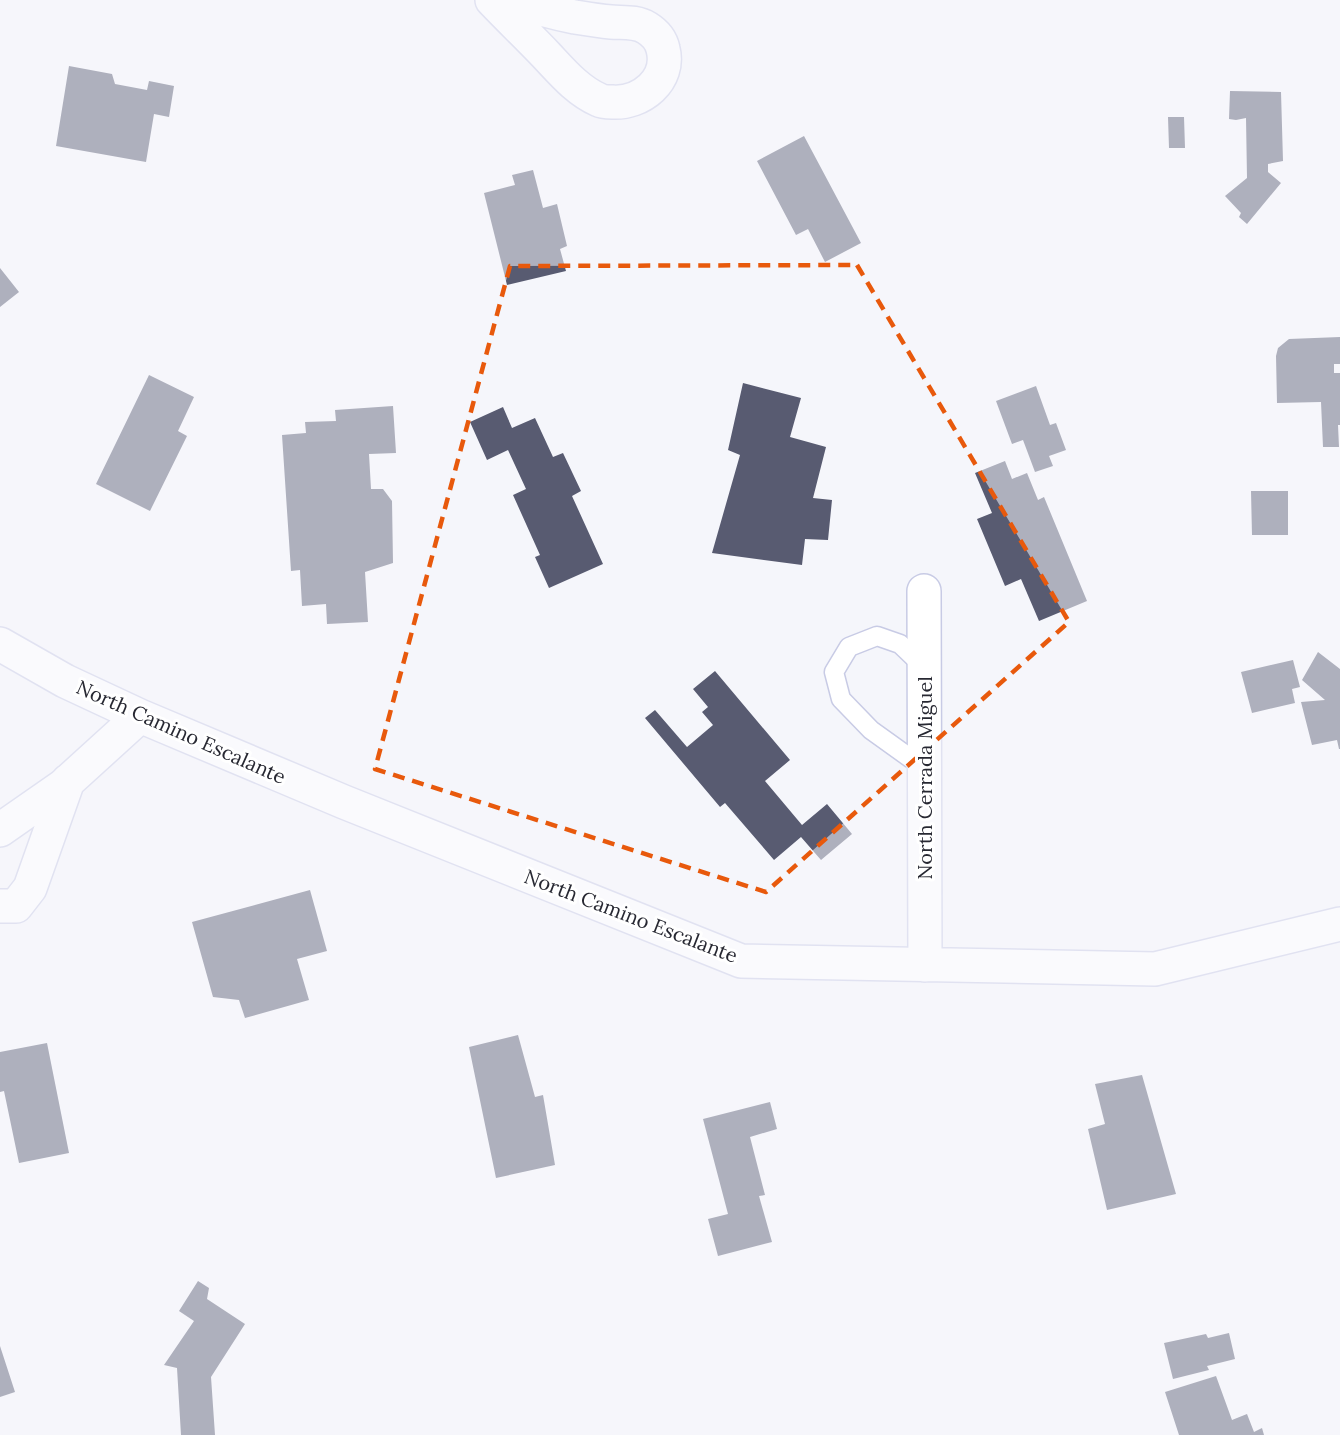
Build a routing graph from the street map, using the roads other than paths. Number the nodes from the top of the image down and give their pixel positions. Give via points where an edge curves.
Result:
1 (492, 0) edge
2 (513, 0) edge
3 (924, 591) dead end
4 (0, 644) edge
5 (924, 668) junction
6 (140, 716) junction
7 (924, 768) junction
8 (68, 781) junction
9 (0, 830) edge
10 (0, 906) edge
11 (1340, 924) edge
12 (925, 965) junction

1 - 2 street via 572,81 602,101 631,101 655,85 663,71 662,43 644,26 572,16
3 - 5 street, North Cerrada Miguel
4 - 6 street, North Camino Escalante via 65,681
5 - 7 street, North Cerrada Miguel
5 - 7 lane via 900,644 877,636 849,647 834,672 841,699 871,730
6 - 8 street
6 - 12 street, North Camino Escalante via 741,961
7 - 12 street, North Cerrada Miguel
8 - 9 street
8 - 10 street via 30,888 16,906
11 - 12 street, North Camino Escalante via 1155,969

